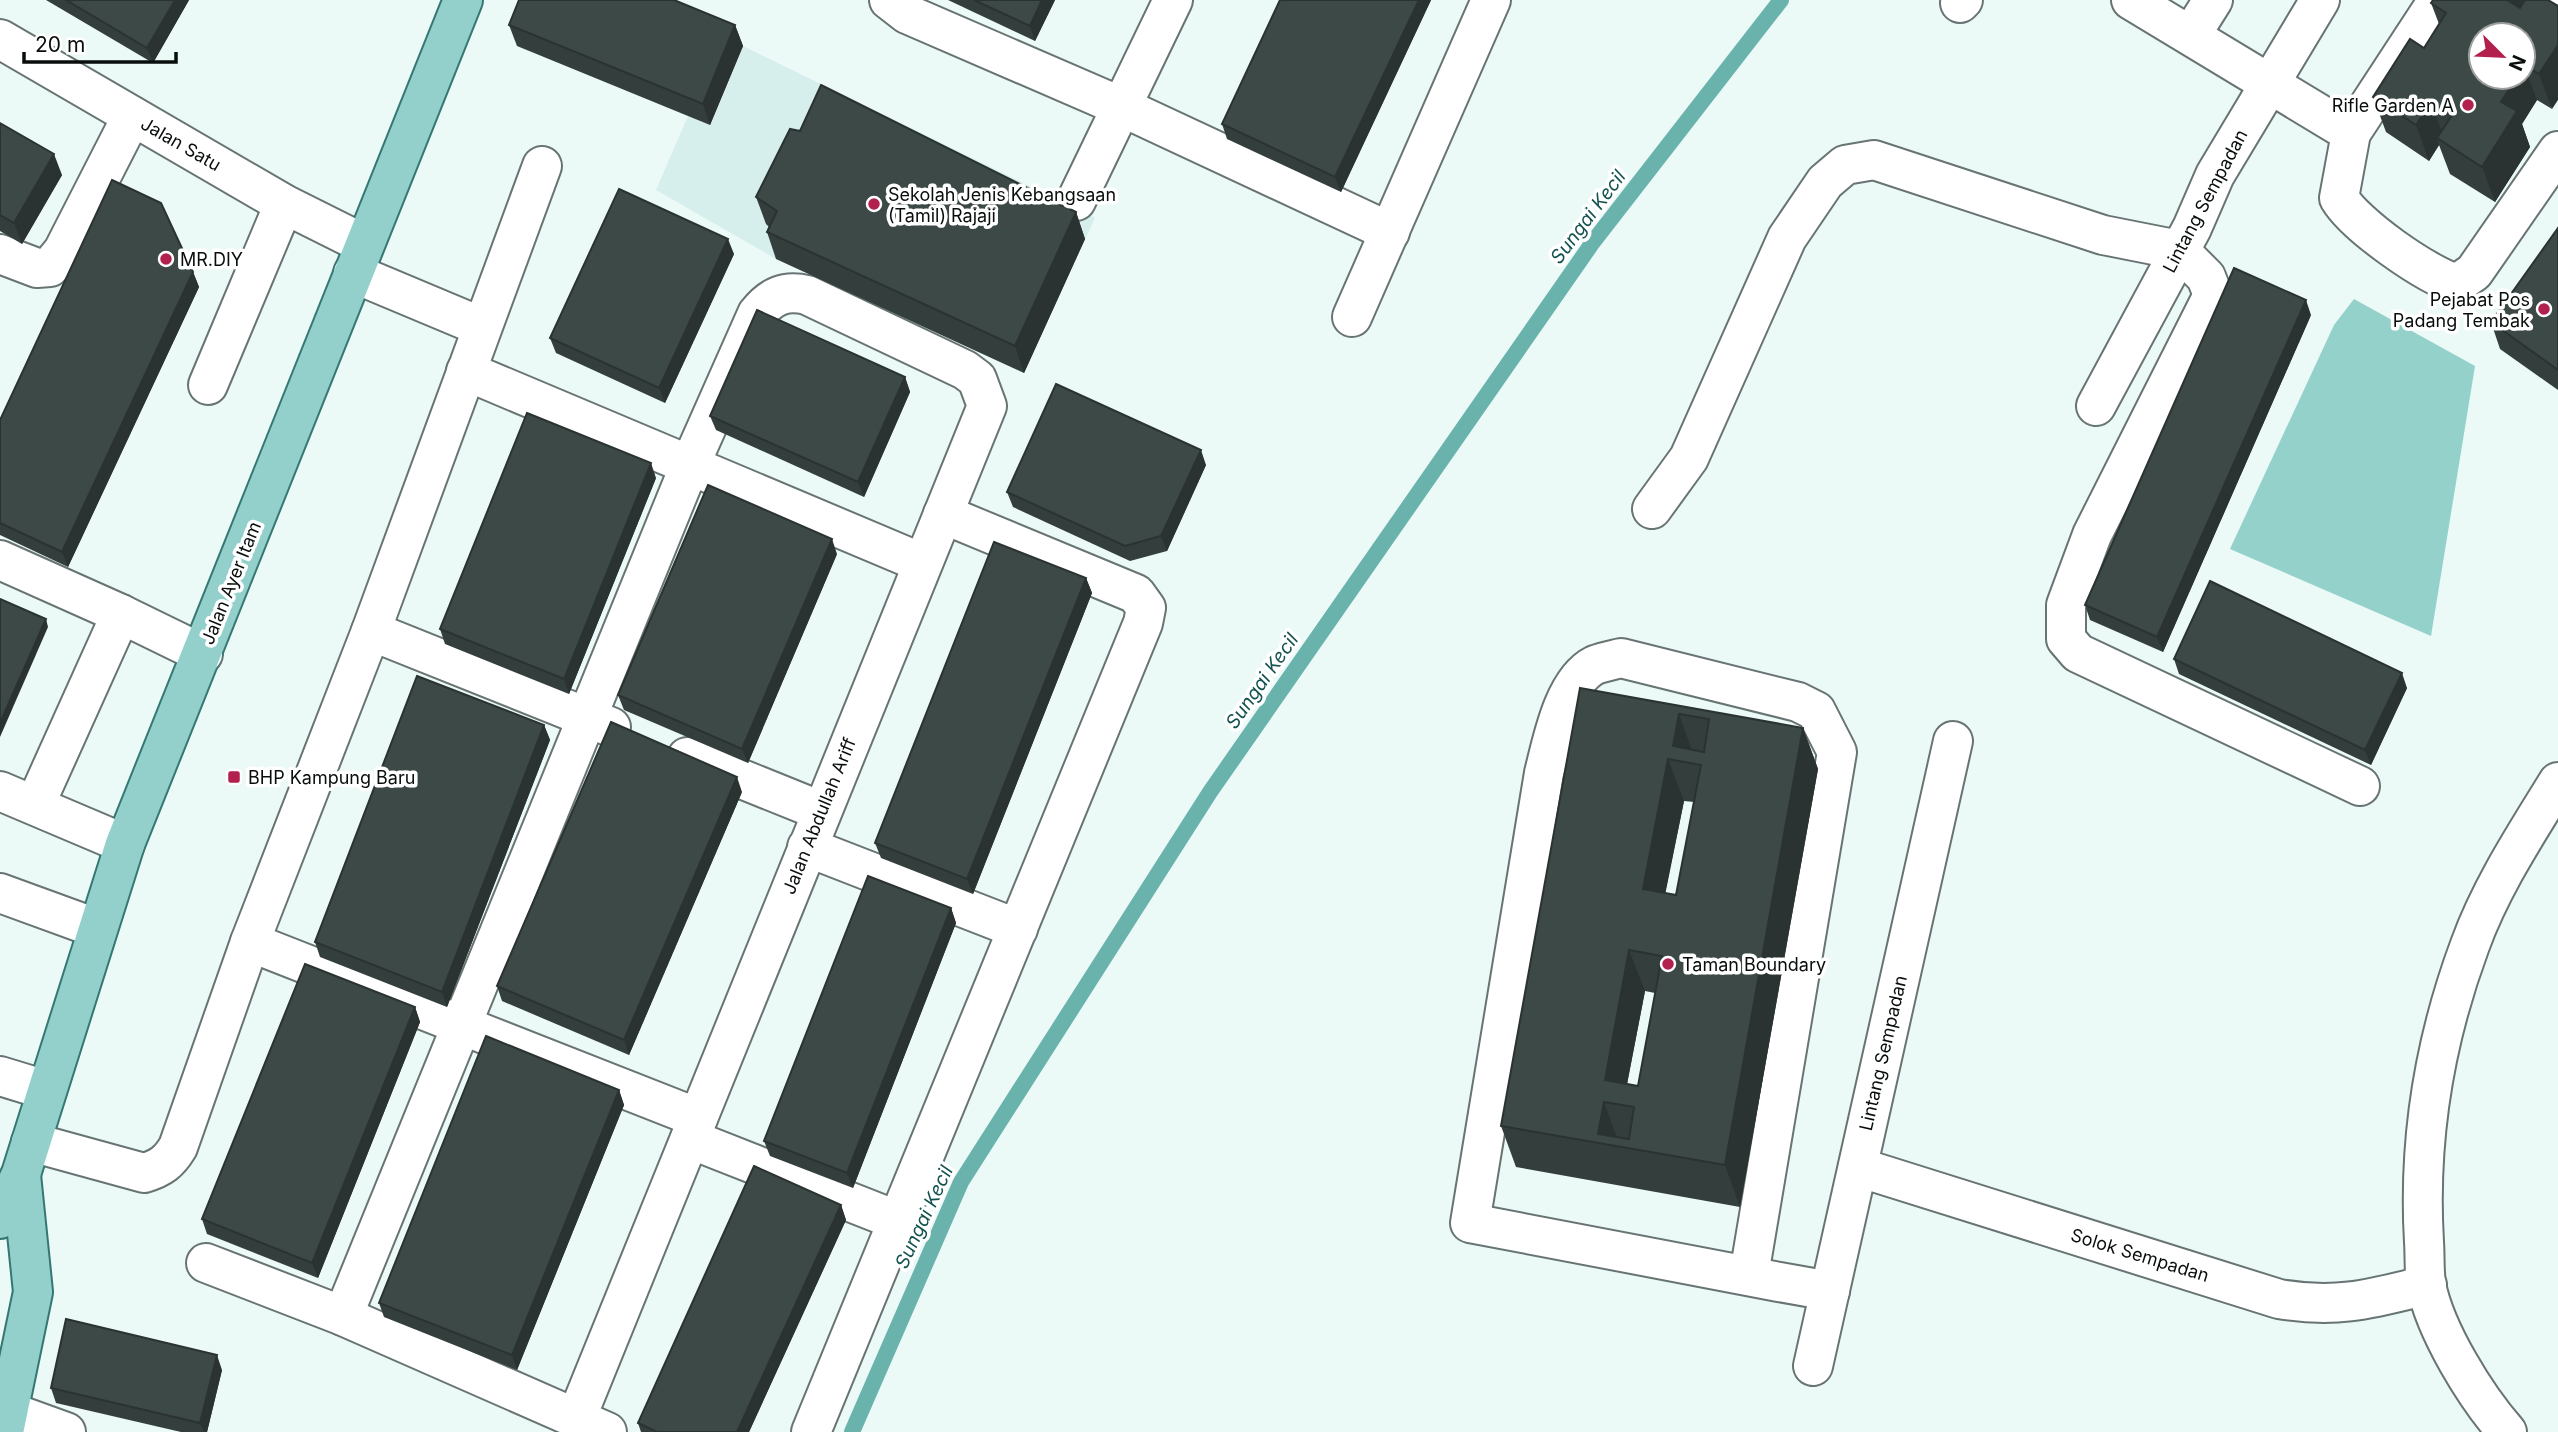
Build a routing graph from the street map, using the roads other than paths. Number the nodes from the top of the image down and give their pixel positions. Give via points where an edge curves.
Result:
1 (463, 0) edge
2 (889, 0) edge
3 (1173, 0) edge
4 (1491, 0) edge
5 (2131, 0) edge
6 (2213, 0) edge
7 (2320, 0) edge
8 (2438, 0) edge
9 (2191, 35) junction
10 (0, 39) edge
11 (2270, 82) junction
12 (1122, 107) junction
13 (132, 116) junction
14 (2351, 133) junction
15 (2558, 151) edge
16 (542, 166) dead end
17 (1076, 201) dead end
18 (284, 204) junction
19 (1390, 232) junction
20 (2179, 250) junction
21 (0, 254) edge
22 (359, 258) junction
23 (1352, 317) dead end
24 (482, 327) junction
25 (466, 371) junction
26 (208, 385) dead end
27 (2096, 406) dead end
28 (690, 465) junction
29 (1652, 509) dead end
30 (943, 514) junction
31 (0, 560) edge
32 (922, 563) junction
33 (121, 614) junction
34 (371, 631) junction
35 (202, 654) junction
36 (587, 718) junction
37 (1953, 741) dead end
38 (2558, 782) edge
39 (2360, 786) dead end
40 (0, 791) edge
41 (35, 805) junction
42 (821, 811) junction
43 (125, 844) junction
44 (807, 847) junction
45 (0, 893) edge
46 (96, 928) junction
47 (1018, 929) junction
48 (250, 943) junction
49 (461, 1026) junction
50 (0, 1076) edge
51 (46, 1090) junction
52 (694, 1129) junction
53 (26, 1158) junction
54 (1858, 1167) junction
55 (0, 1219) edge
56 (896, 1220) junction
57 (206, 1263) dead end
58 (1749, 1275) junction
59 (2427, 1285) junction
60 (1830, 1291) junction
61 (343, 1316) junction
62 (1813, 1366) dead end
63 (6, 1422) edge
64 (592, 1425) edge
65 (66, 1432) edge
66 (811, 1432) edge
67 (2507, 1432) edge

1 - 22 main road, Jalan Ayer Itam
2 - 12 street via 907,13
3 - 12 street
4 - 19 street
5 - 9 street
6 - 9 street
7 - 11 street, Lintang Sempadan
8 - 14 street
9 - 11 street
10 - 13 street, Jalan Satu
11 - 14 street
11 - 20 street, Lintang Sempadan via 2215,175
12 - 17 street
12 - 19 street
13 - 18 street, Jalan Satu
13 - 21 street via 63,251 50,267 37,268
14 - 15 street via 2339,198 2348,214 2438,279 2457,284 2474,272
16 - 24 street
18 - 22 street, Jalan Satu
18 - 26 street
19 - 23 street
20 - 27 street, Lintang Sempadan
20 - 29 street via 2103,234 1874,160 1845,165 1825,182 1787,238 1689,458
20 - 39 street via 2206,277 2213,295 2092,535 2066,605 2066,639 2078,653
22 - 24 street, Jalan Satu
22 - 35 main road, Jalan Ayer Itam
24 - 25 street
25 - 28 street
25 - 34 street
28 - 30 street, Jalan Abdullah Ariff via 757,314 778,294 793,292 977,379 987,406
28 - 32 street
28 - 36 street, Jalan Abdullah Ariff
30 - 32 street, Jalan Abdullah Ariff
30 - 47 street via 1136,594 1146,608
31 - 33 street
32 - 42 street, Jalan Abdullah Ariff
33 - 35 street
33 - 41 street
34 - 36 street
34 - 48 street
35 - 43 main road, Jalan Ayer Itam
36 - 42 street
36 - 49 street, Jalan Abdullah Ariff
37 - 54 street, Lintang Sempadan
38 - 59 street via 2501,876 2470,943 2449,1010 2428,1110 2421,1200
40 - 41 street
41 - 43 street
42 - 44 street, Jalan Abdullah Ariff
43 - 46 main road, Jalan Ayer Itam
44 - 47 street
44 - 52 street, Jalan Abdullah Ariff
45 - 46 street
46 - 51 main road, Jalan Ayer Itam
47 - 56 street
48 - 49 street
48 - 53 street via 170,1160 158,1169 136,1172
49 - 52 street
49 - 61 street, Jalan Abdullah Ariff
50 - 51 street
51 - 53 main road, Jalan Ayer Itam
52 - 56 street
52 - 64 street, Jalan Abdullah Ariff
53 - 55 main road, Jalan Ayer Itam
53 - 63 main road, Jalan Ayer Itam via 33,1292
54 - 59 street, Solok Sempadan via 2279,1299 2315,1305 2354,1303
54 - 60 street, Lintang Sempadan
56 - 66 street
57 - 61 street
58 - 58 street via 1470,1223 1556,723 1572,689 1593,666 1621,658 1798,702 1816,711 1838,752
58 - 60 street
59 - 67 street via 2452,1350 2484,1406
60 - 62 street, Lintang Sempadan
61 - 64 street
63 - 65 street

